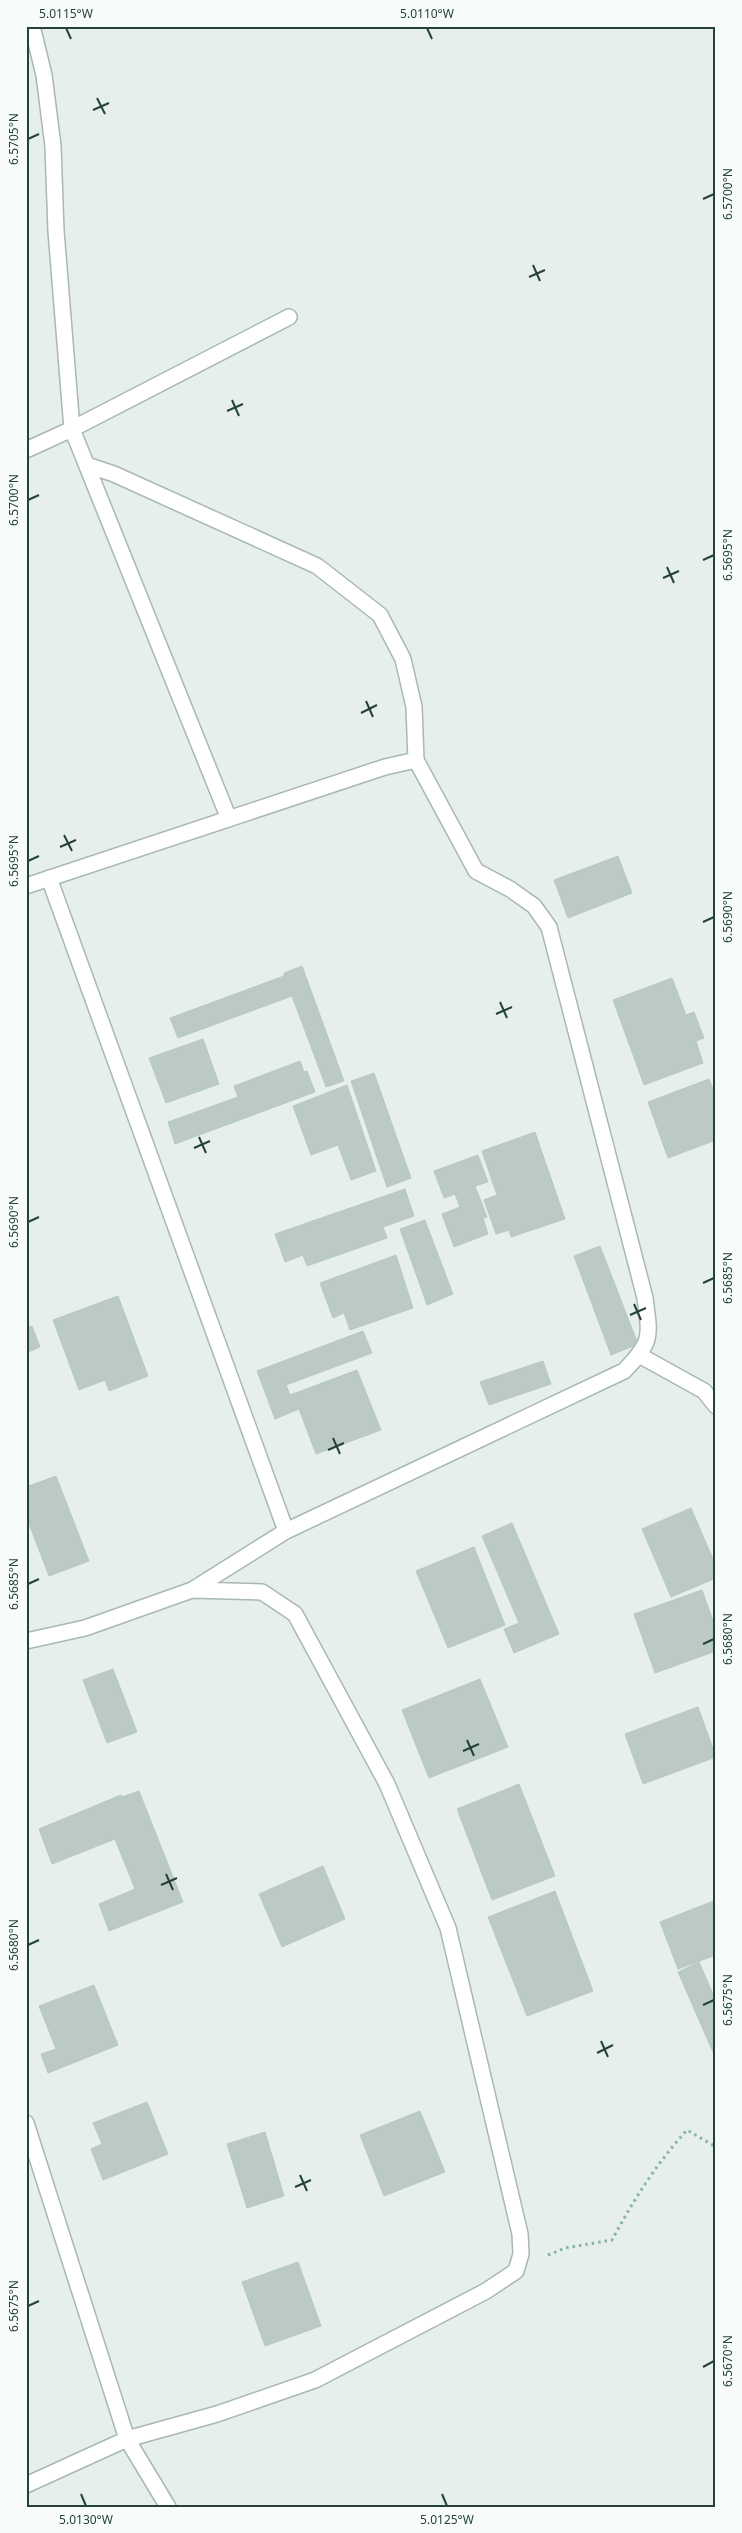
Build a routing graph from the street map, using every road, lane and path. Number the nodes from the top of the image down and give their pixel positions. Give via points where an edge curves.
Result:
1 (32, 26) edge
2 (289, 317) dead end
3 (72, 430) junction
4 (26, 450) edge
5 (87, 465) junction
6 (416, 760) junction
7 (229, 818) junction
8 (49, 878) junction
9 (26, 886) edge
10 (639, 1355) junction
11 (716, 1406) edge
12 (286, 1531) junction
13 (192, 1590) junction
14 (26, 1641) edge
15 (26, 2123) edge
16 (716, 2147) edge
17 (516, 2270) junction
18 (127, 2440) junction
19 (26, 2485) edge
20 (168, 2507) edge

1 - 3 street via 44,75 53,146 56,231
2 - 3 street
3 - 4 street
3 - 5 street
5 - 6 street via 114,474 317,566 380,615 403,659 414,706
5 - 7 street
6 - 7 street via 384,767
6 - 10 street via 476,871 534,906 549,927 645,1298 650,1335
7 - 8 street
8 - 9 street
8 - 12 street
10 - 11 street via 704,1391
10 - 12 street via 624,1371
12 - 13 street
13 - 14 street via 85,1628
13 - 17 street via 262,1592 295,1614 386,1784 448,1928 520,2234 522,2254
15 - 18 street
16 - 17 path via 686,2130 634,2201 612,2240 565,2248
17 - 18 street via 486,2291 315,2380 217,2414
18 - 19 street
18 - 20 street

